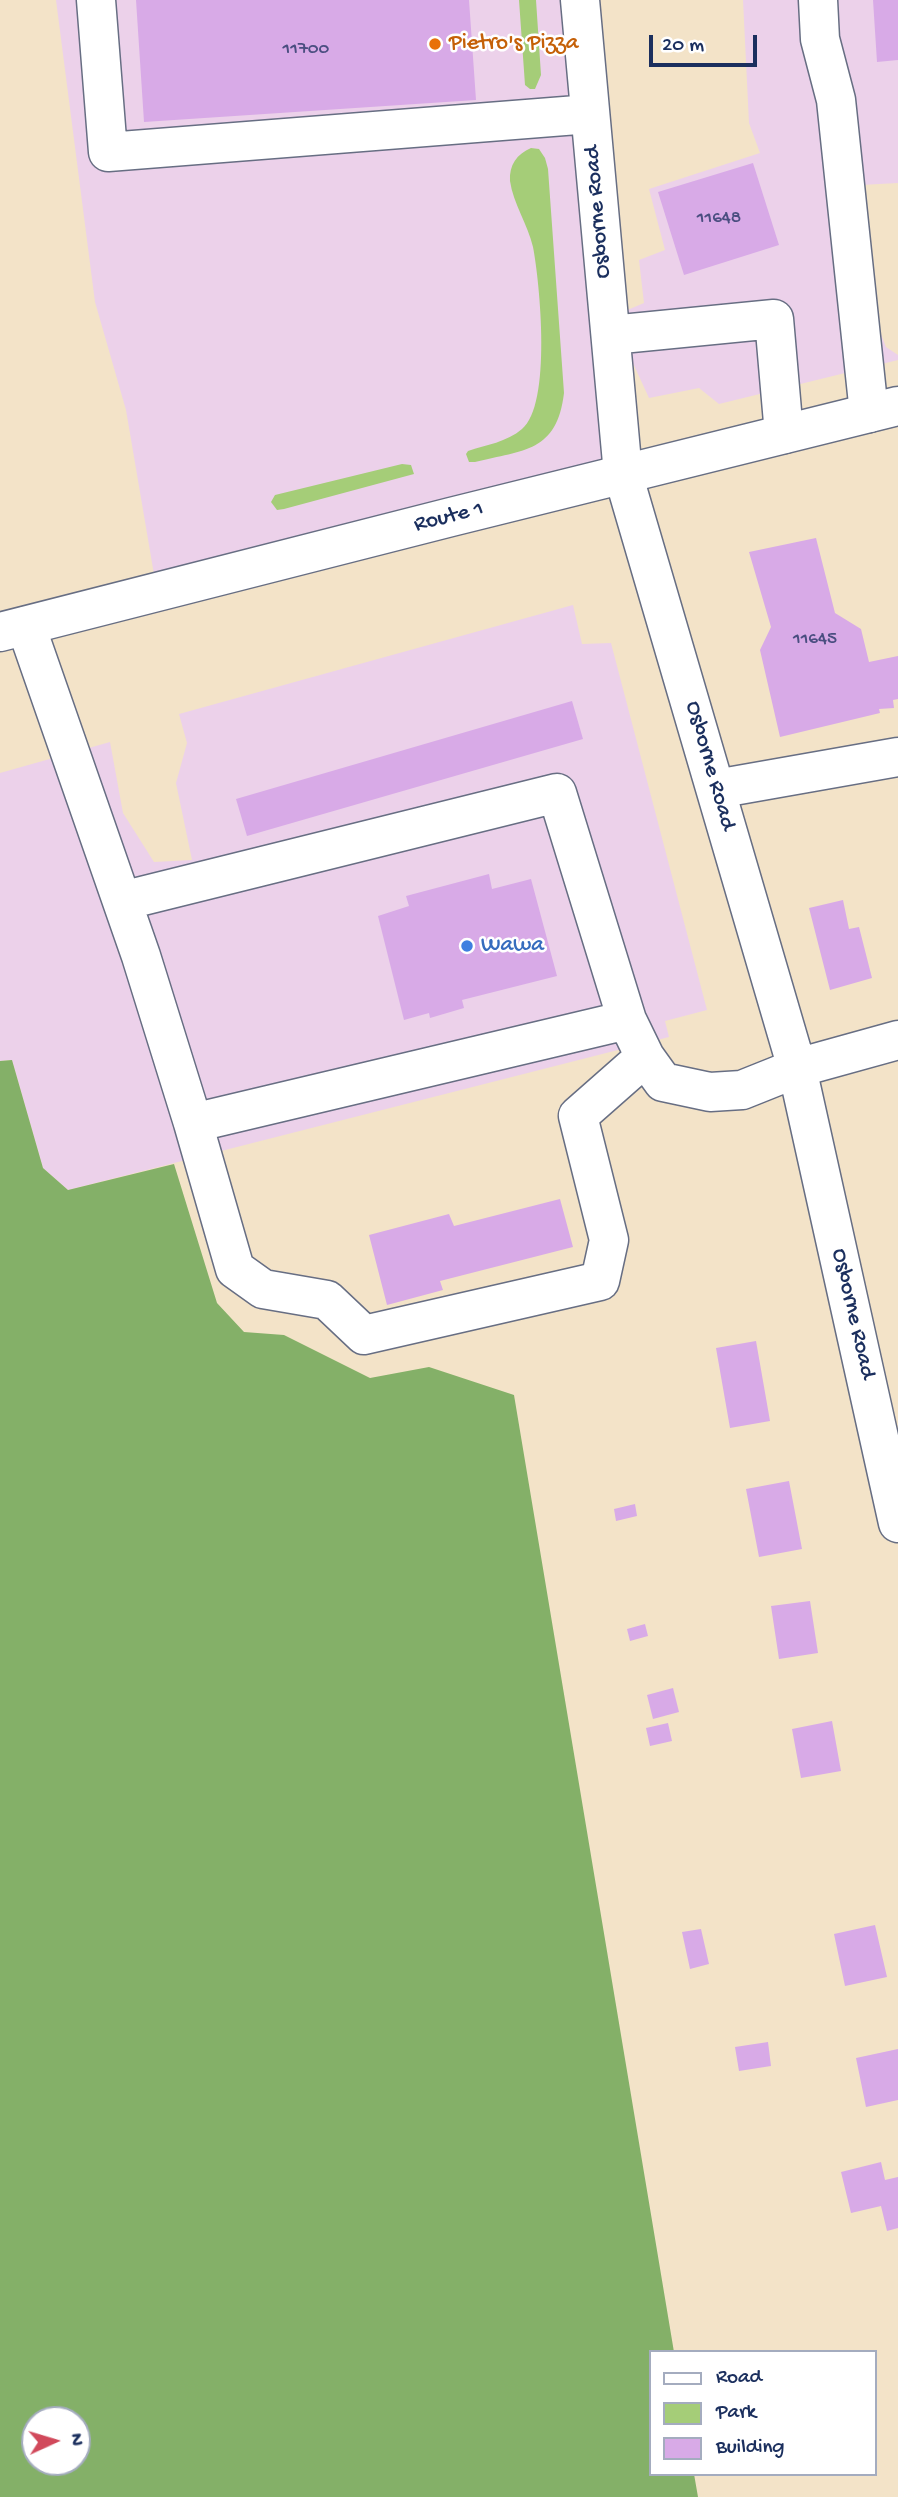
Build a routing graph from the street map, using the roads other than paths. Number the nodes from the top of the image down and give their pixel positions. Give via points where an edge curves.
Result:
1 (96, 0) edge
2 (580, 0) edge
3 (818, 0) edge
4 (590, 114) junction
5 (611, 335) junction
6 (883, 409) edge
7 (784, 434) junction
8 (623, 474) junction
9 (13, 629) edge
10 (898, 757) edge
11 (716, 789) junction
12 (122, 901) junction
13 (627, 1020) junction
14 (898, 1040) edge
15 (645, 1057) junction
16 (797, 1068) junction
17 (192, 1123) junction
18 (898, 1523) edge

1 - 4 street via 108,152
2 - 4 street, Osborne Road
3 - 6 street via 820,39 836,100
4 - 5 street, Osborne Road
5 - 7 street via 774,319
5 - 8 street, Osborne Road
6 - 7 street, Route 1
7 - 8 street, Route 1
8 - 9 street, Route 1
8 - 11 street, Osborne Road
9 - 12 street
10 - 11 street
11 - 16 street, Osborne Road
12 - 13 street via 557,793
12 - 17 street
13 - 15 street
13 - 17 street
14 - 16 street
15 - 16 street via 663,1082 710,1092 742,1090
15 - 17 street via 578,1116 609,1240 600,1281 364,1335 327,1300 262,1289 235,1269
16 - 18 street, Osborne Road

